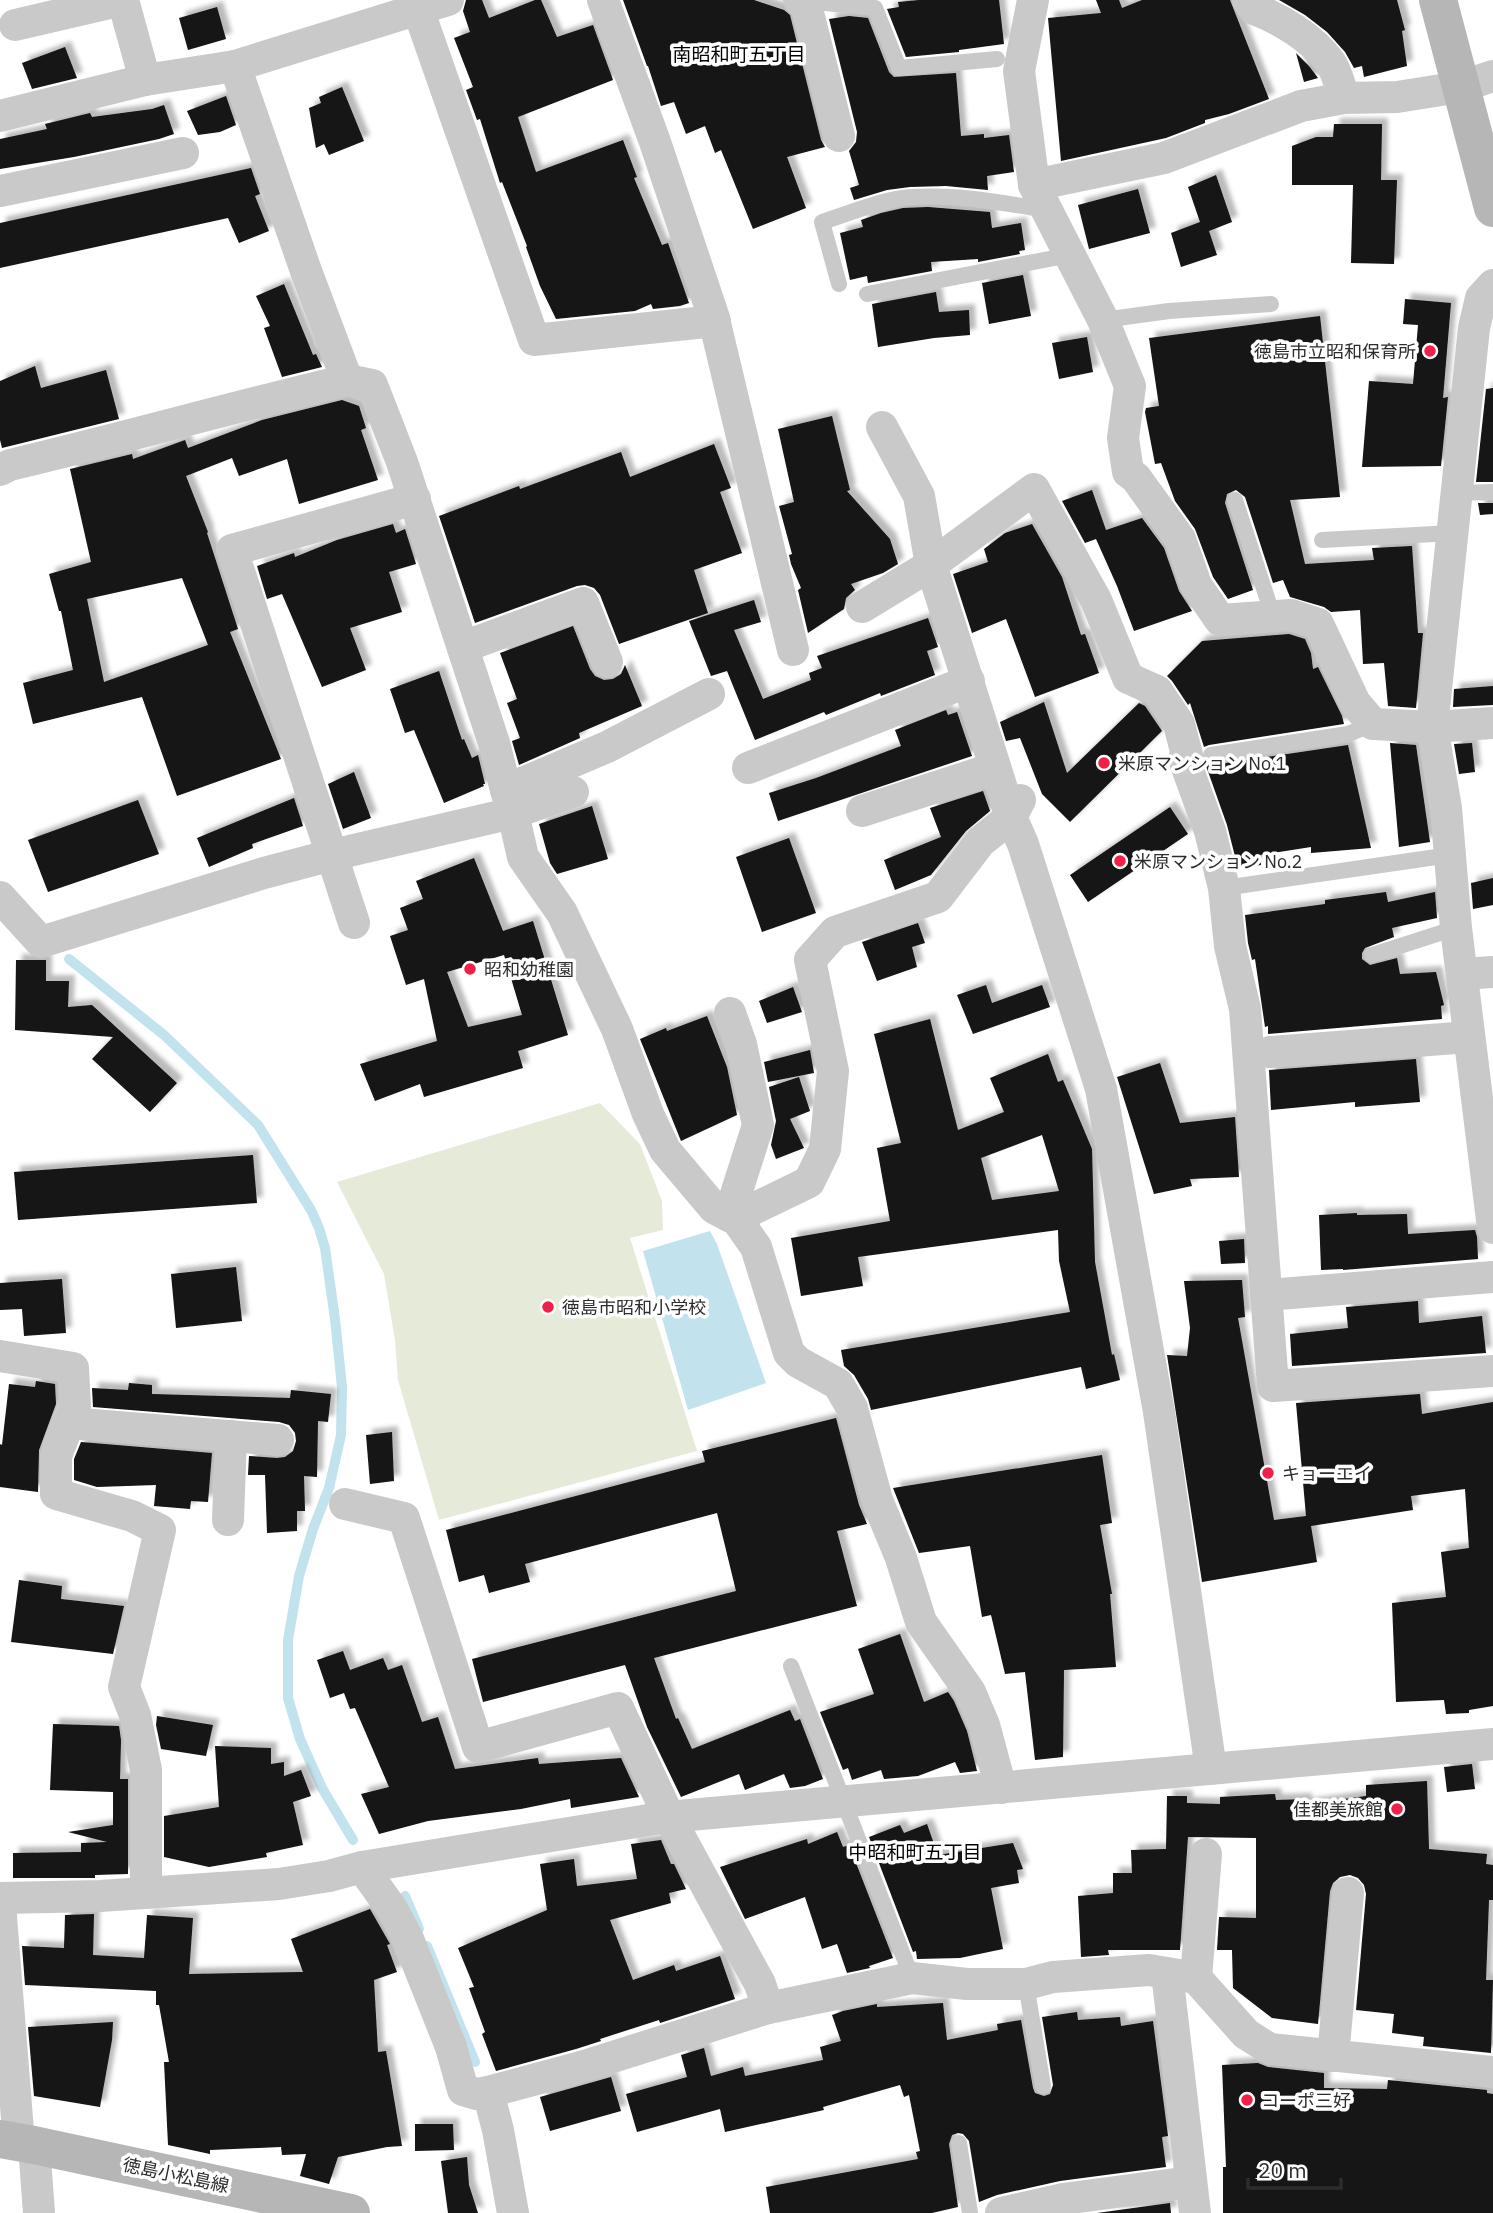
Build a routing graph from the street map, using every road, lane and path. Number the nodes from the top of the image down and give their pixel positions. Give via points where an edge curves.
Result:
1 (123, 0) edge
2 (448, 0) edge
3 (603, 0) edge
4 (799, 0) edge
5 (1033, 0) edge
6 (1248, 0) edge
7 (1438, 0) edge
8 (805, 1) edge
9 (418, 9) junction
10 (15, 25) dead end
11 (997, 59) dead end
12 (235, 66) junction
13 (145, 80) junction
14 (1476, 81) edge
15 (1344, 98) junction
16 (0, 116) edge
17 (839, 136) dead end
18 (183, 153) dead end
19 (0, 191) edge
20 (1040, 197) junction
21 (1493, 208) edge
22 (1070, 255) junction
23 (839, 284) dead end
24 (1493, 285) edge
25 (867, 294) dead end
26 (1271, 304) dead end
27 (1103, 320) junction
28 (715, 321) junction
29 (347, 380) junction
30 (882, 427) dead end
31 (0, 470) edge
32 (1493, 492) edge
33 (1457, 493) junction
34 (415, 499) junction
35 (1235, 500) dead end
36 (1453, 533) junction
37 (1322, 540) dead end
38 (931, 565) junction
39 (862, 607) dead end
40 (1273, 616) junction
41 (463, 647) junction
42 (793, 650) dead end
43 (607, 663) dead end
44 (969, 681) junction
45 (709, 694) dead end
46 (1493, 723) edge
47 (1373, 724) junction
48 (1432, 727) junction
49 (1211, 755) dead end
50 (748, 768) dead end
51 (995, 768) junction
52 (573, 792) dead end
53 (510, 802) junction
54 (1018, 805) junction
55 (862, 811) dead end
56 (332, 855) junction
57 (1450, 855) junction
58 (1224, 888) junction
59 (0, 897) edge
60 (354, 923) dead end
61 (1457, 928) junction
62 (1372, 955) dead end
63 (1493, 972) edge
64 (1462, 974) junction
65 (730, 1013) dead end
66 (1469, 1037) junction
67 (1270, 1052) dead end
68 (733, 1218) junction
69 (1493, 1228) edge
70 (1493, 1277) edge
71 (1266, 1295) junction
72 (0, 1356) edge
73 (1493, 1371) edge
74 (69, 1423) junction
75 (231, 1436) junction
76 (278, 1440) dead end
77 (345, 1504) dead end
78 (228, 1520) dead end
79 (791, 1666) dead end
80 (1493, 1744) edge
81 (1211, 1769) junction
82 (1001, 1788) junction
83 (844, 1803) junction
84 (669, 1817) junction
85 (1206, 1854) dead end
86 (362, 1867) junction
87 (146, 1893) junction
88 (1348, 1893) dead end
89 (0, 1898) edge
90 (0, 1904) edge
91 (1182, 1975) junction
92 (912, 1978) junction
93 (1026, 1984) junction
94 (768, 2008) junction
95 (1333, 2056) junction
96 (1493, 2072) edge
97 (1043, 2086) dead end
98 (488, 2092) junction
99 (17, 2143) edge
100 (959, 2143) dead end
101 (1190, 2182) junction
102 (39, 2213) edge
103 (350, 2213) edge
104 (513, 2213) edge
105 (970, 2213) edge
106 (1001, 2213) edge
107 (1195, 2213) edge

1 - 10 street
1 - 13 street
2 - 9 street
3 - 28 street
4 - 8 street
5 - 20 street via 1019,71
6 - 15 street via 1254,9 1311,42 1331,64
7 - 14 main road
8 - 11 lane via 875,8 900,68
8 - 17 street
9 - 12 street
9 - 28 street via 534,340
12 - 13 street
12 - 29 street
13 - 16 street
14 - 15 street via 1397,97
14 - 21 main road
15 - 20 street via 1301,106 1164,158
18 - 19 street
20 - 22 street
20 - 23 lane via 910,197 822,222
22 - 25 lane
22 - 27 street
24 - 33 street via 1480,298 1474,328
26 - 27 lane
27 - 40 street via 1130,386 1124,438 1128,472 1180,540 1196,585 1220,620
28 - 42 street
29 - 31 street
29 - 34 street via 372,384
30 - 38 street via 919,496
32 - 33 lane
33 - 36 street
34 - 41 street
34 - 56 street via 232,550
35 - 40 lane
36 - 37 lane
36 - 48 street
38 - 39 street
38 - 44 street
38 - 58 street via 1034,489 1096,600 1128,678 1157,691 1179,724 1187,755 1184,759 1210,831
40 - 47 street via 1291,615 1318,624 1355,704
41 - 43 street via 583,603
41 - 53 street
44 - 50 street
44 - 51 street
45 - 53 street
46 - 48 street
47 - 48 street
47 - 49 lane via 1348,734
48 - 57 street
51 - 54 street
51 - 55 street
52 - 53 street
53 - 56 street
53 - 68 street via 523,857 562,913 617,1029 665,1150 714,1208
54 - 68 street via 980,842 938,897 835,932 810,960 833,1071 825,1149 810,1182
54 - 81 street via 1023,844 1101,1089 1159,1412
56 - 59 street via 41,942
56 - 60 street
57 - 58 lane
57 - 61 street
58 - 71 street via 1230,946 1245,1009
61 - 62 lane
61 - 64 street
63 - 64 street
64 - 66 street
65 - 68 street via 758,1125
66 - 67 street
66 - 69 street
68 - 82 street via 756,1247 789,1353 838,1384 852,1408 877,1500 921,1622 970,1692
70 - 71 street
71 - 73 street via 1273,1386
72 - 74 street via 74,1368 75,1407
74 - 75 street
74 - 87 street via 56,1456 56,1494 132,1516 160,1530 124,1687 135,1715 145,1770
75 - 76 street
75 - 78 street
77 - 84 street via 404,1518 478,1747 618,1708
79 - 83 lane
80 - 81 street
81 - 82 street
82 - 83 street
83 - 84 street
83 - 92 lane
84 - 86 street
84 - 94 street via 760,1984
85 - 91 street
86 - 87 street via 279,1884
86 - 98 street via 393,1909 408,1939 463,2090
87 - 89 street
88 - 95 street
90 - 99 street
91 - 93 street via 1149,1970 1053,1977
91 - 95 street via 1246,2034 1270,2049
91 - 101 street
92 - 93 street
92 - 94 street
93 - 97 lane
94 - 98 street
95 - 96 street
98 - 104 street
99 - 102 street
99 - 103 main road, 徳島小松島線
100 - 105 lane
101 - 106 street via 1063,2199
101 - 107 street

